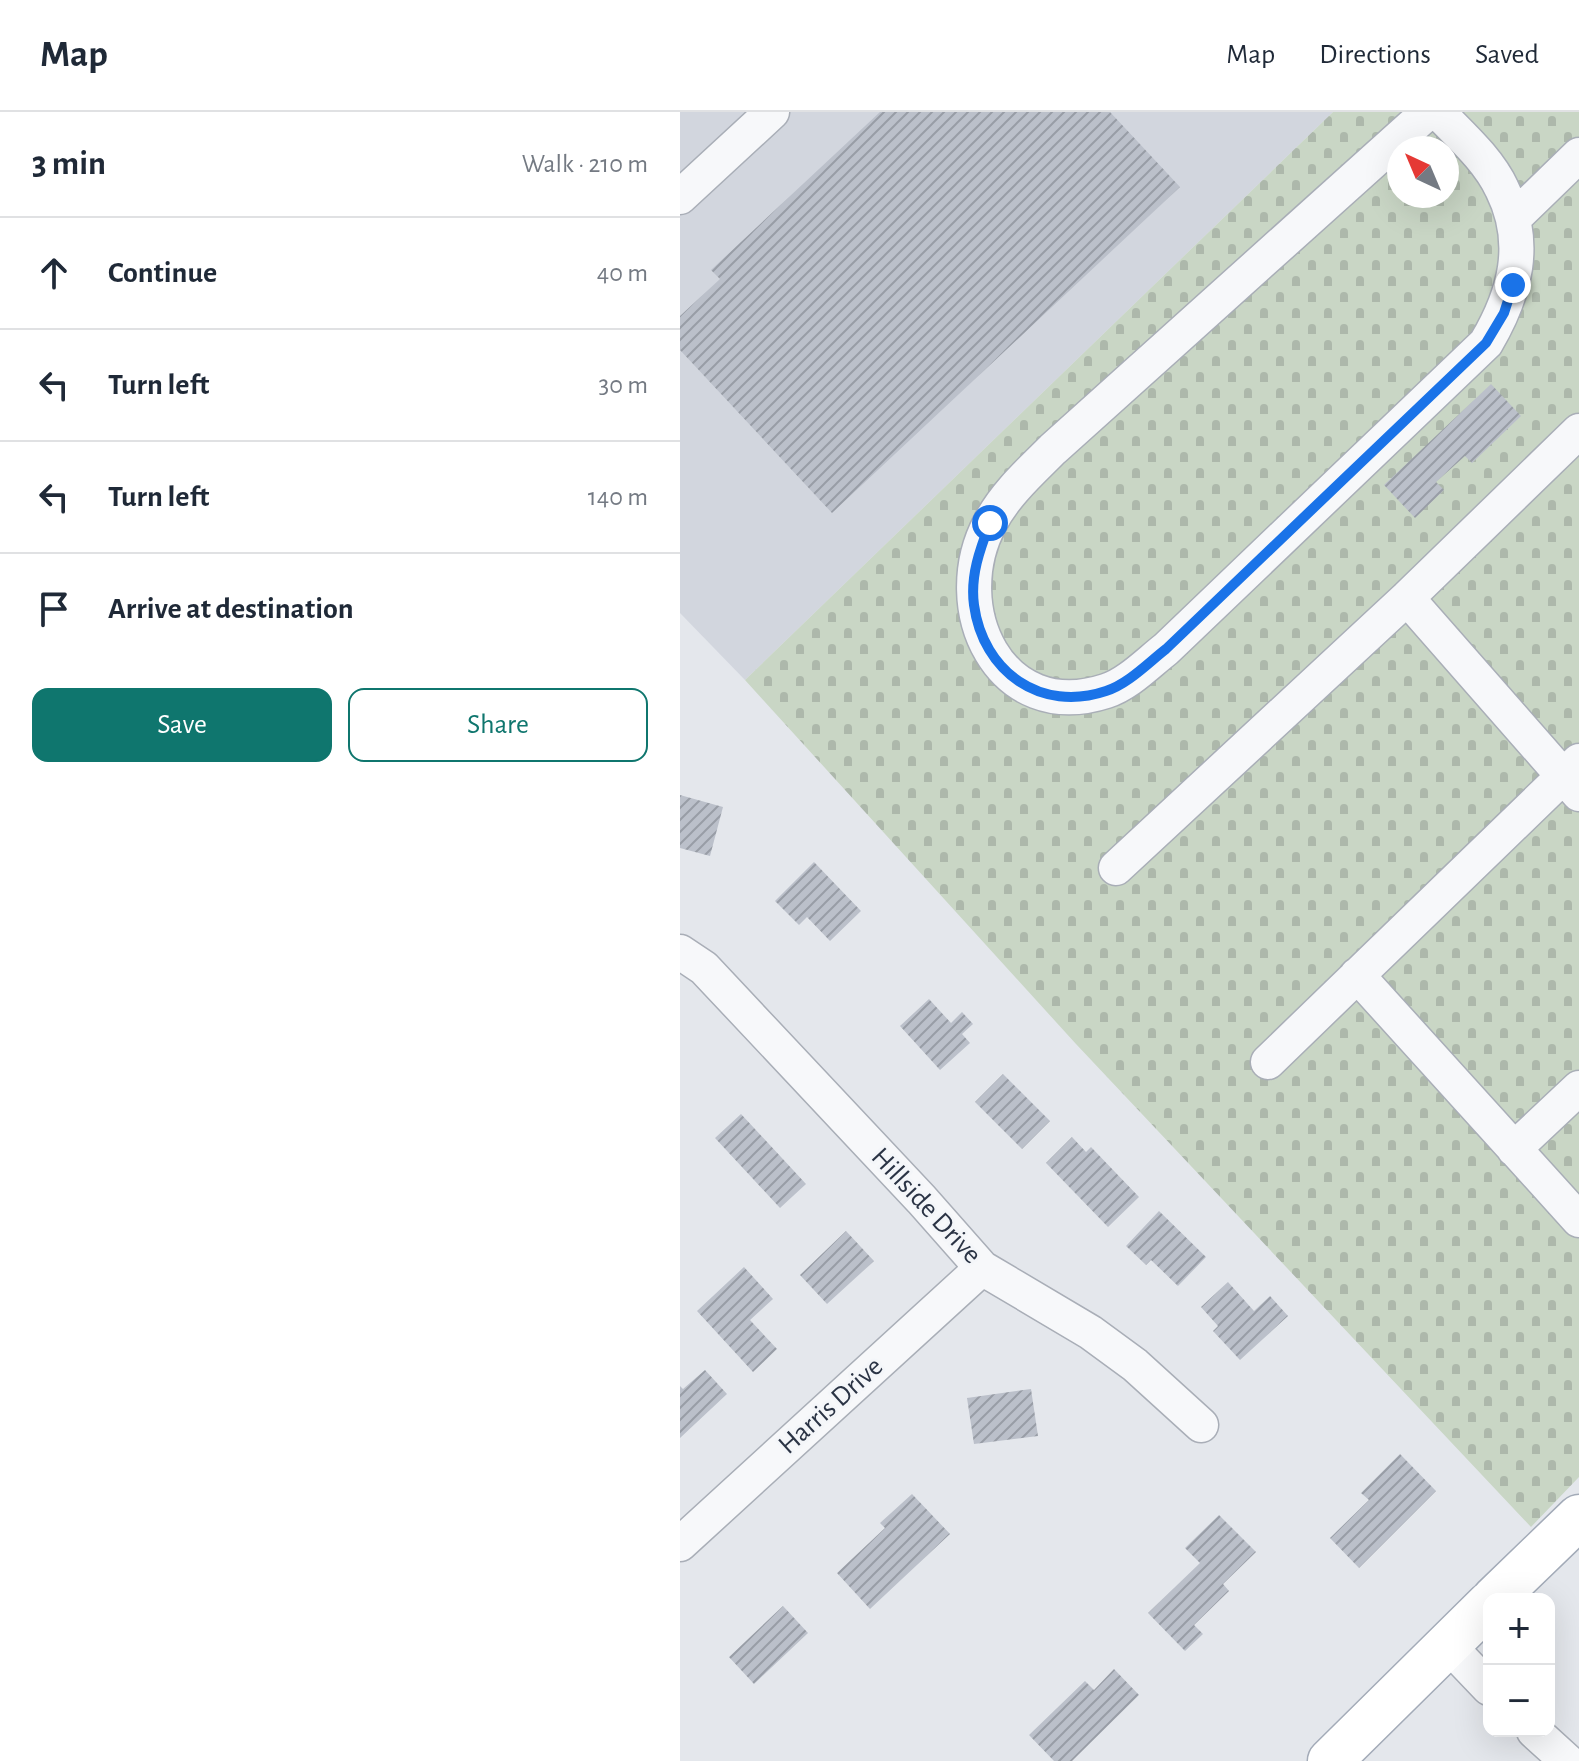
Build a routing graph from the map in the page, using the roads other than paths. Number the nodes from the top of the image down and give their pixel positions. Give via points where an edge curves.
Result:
1 (772, 112) edge
2 (1428, 112) edge
3 (1438, 112) edge
4 (1579, 155) edge
5 (680, 197) edge
6 (1513, 219) junction
7 (1579, 431) edge
8 (1407, 598) junction
9 (1574, 777) edge
10 (1116, 868) dead end
11 (680, 952) edge
12 (1357, 975) junction
13 (1268, 1062) dead end
14 (1579, 1088) edge
15 (1514, 1149) junction
16 (1579, 1220) edge
17 (982, 1268) junction
18 (1201, 1425) dead end
19 (1579, 1517) edge
20 (680, 1544) edge
21 (1500, 1593) edge
22 (1483, 1610) edge
23 (1447, 1644) junction
24 (1483, 1682) edge
25 (1541, 1737) edge
26 (1330, 1761) edge
27 (1567, 1761) edge

1 - 5 street
2 - 6 street via 1018,484 990,523 975,562 973,604 982,639 1003,671 1033,691 1071,697 1108,691 1166,649 1486,343 1513,285
3 - 6 street via 1488,166
4 - 6 street
7 - 8 street
8 - 9 street
8 - 10 street
9 - 12 street
11 - 17 street, Hillside Drive via 704,968
12 - 13 street
12 - 15 street
14 - 15 street
15 - 16 street
17 - 18 street, Hillside Drive via 1090,1332
17 - 20 street, Harris Drive
19 - 21 main road
22 - 23 main road
23 - 24 street
23 - 26 main road
25 - 27 street

